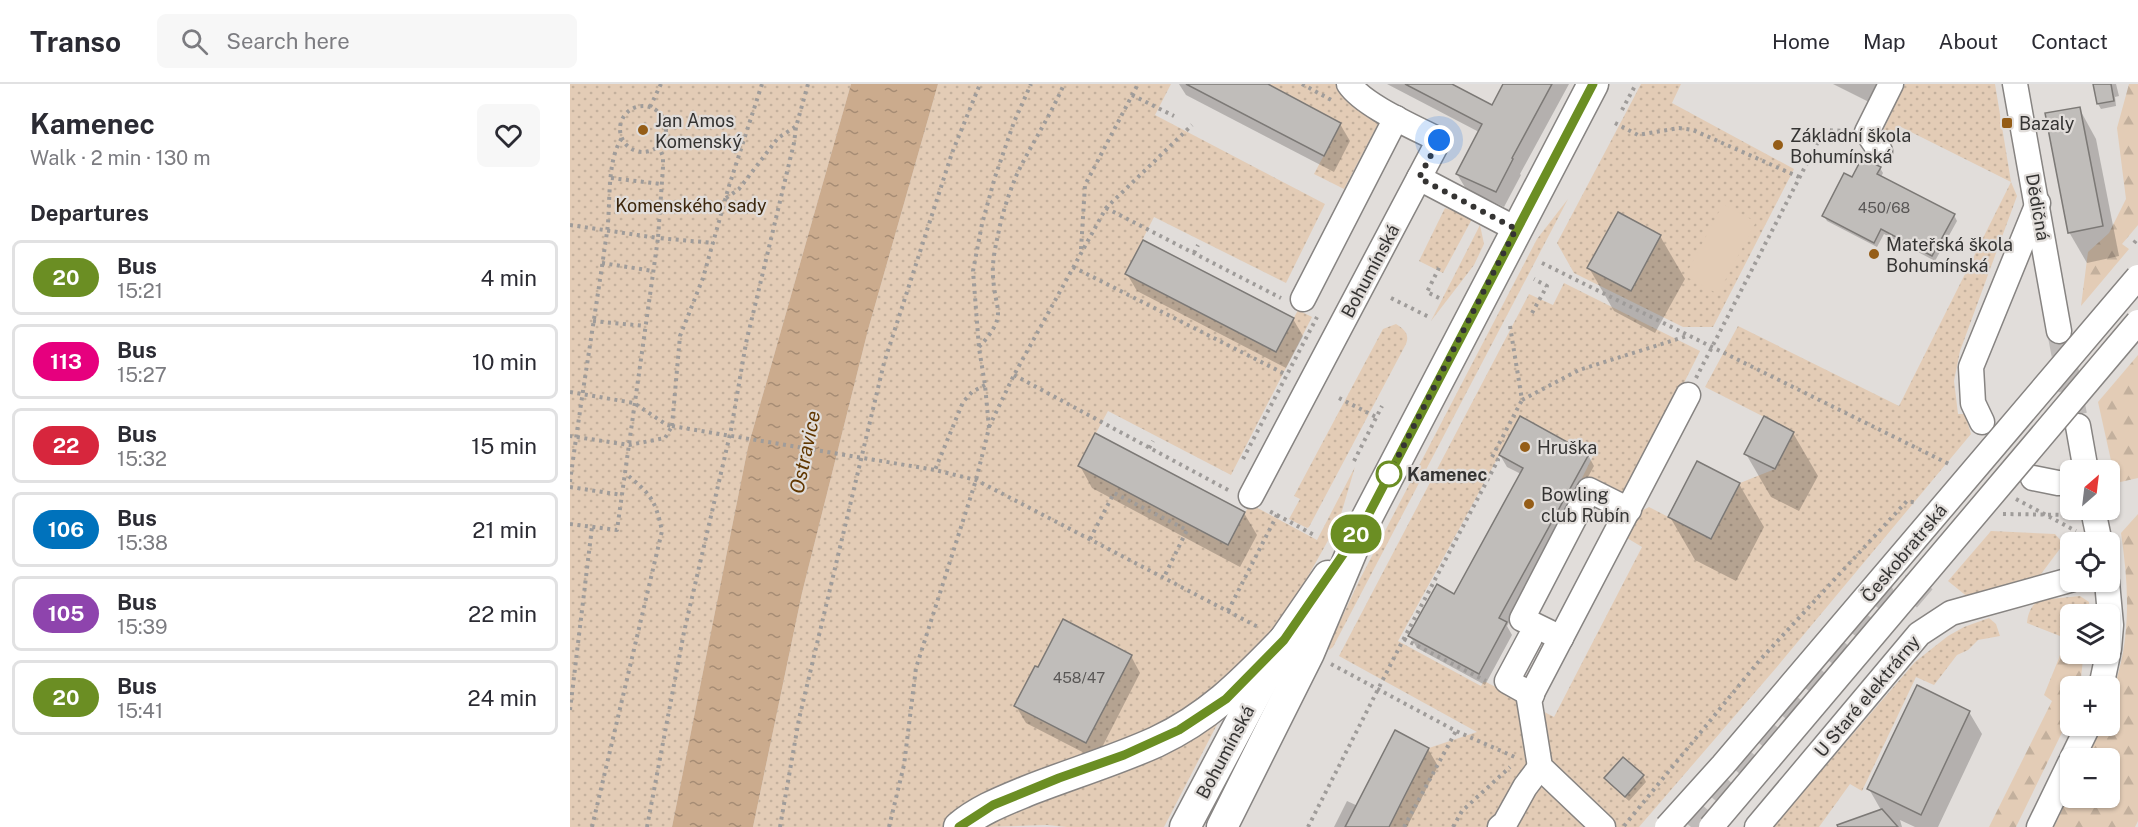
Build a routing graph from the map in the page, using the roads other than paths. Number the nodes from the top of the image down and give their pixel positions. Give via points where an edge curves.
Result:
1 (1349, 84) edge
2 (1593, 84) edge
3 (1891, 84) edge
4 (2015, 84) edge
5 (1387, 113) junction
6 (1874, 141) road end
7 (1419, 178) junction
8 (2038, 203) junction
9 (1516, 229) junction
10 (2138, 277) edge
11 (1301, 305) road end
12 (2138, 322) edge
13 (2060, 331) tunnel mouth
14 (1688, 394) road end
15 (1982, 422) dead end
16 (2078, 426) tunnel mouth
17 (2084, 460) edge
18 (2033, 478) dead end
19 (2060, 483) edge
20 (1250, 498) road end
21 (1629, 510) junction
22 (1362, 527) junction
23 (2060, 583) edge
24 (1530, 638) dead end
25 (1561, 638) junction
26 (1284, 640) junction
27 (1532, 695) junction
28 (1530, 763) junction
29 (2060, 783) edge
30 (958, 827) edge
31 (1185, 827) edge
32 (1222, 827) edge
33 (1500, 827) edge
34 (1603, 827) edge
35 (1667, 827) edge
36 (1711, 827) edge
37 (1757, 827) edge
38 (2038, 827) edge

1 - 5 street, Bohumínská via 1354,92
2 - 9 main road, Bohumínská
3 - 6 street
4 - 8 street, Dědičná
5 - 7 street, Bohumínská via 1439,140
5 - 11 street
7 - 9 street
7 - 20 street, Bohumínská
8 - 13 street, Dědičná
8 - 15 street via 1971,367 1974,403
9 - 22 main road, Bohumínská
10 - 35 street, Českobratrská, bridge
12 - 36 street, Českobratrská, bridge
14 - 21 street
16 - 17 street
18 - 19 street
21 - 25 street
21 - 25 street via 1589,490 1522,619
22 - 26 main road, Bohumínská
22 - 32 main road, Bohumínská via 1309,653
23 - 37 street, U Staré elektrárny via 1951,613 1936,610
24 - 27 street via 1507,681
25 - 27 street
26 - 30 main road via 1226,699 1179,730 993,805
26 - 31 main road, Bohumínská
27 - 28 street
28 - 33 street via 1525,787
28 - 34 street
29 - 38 street

